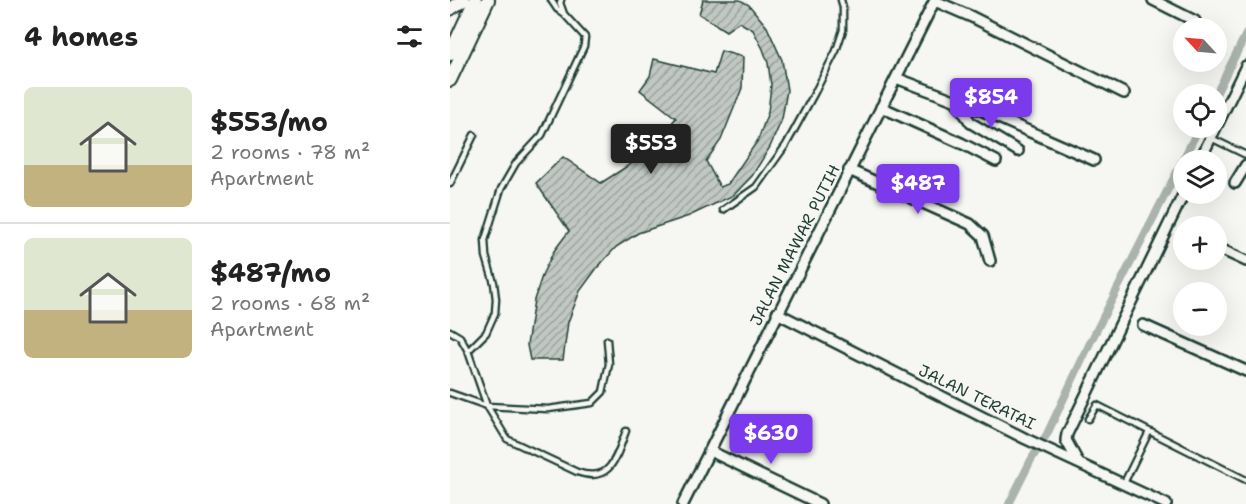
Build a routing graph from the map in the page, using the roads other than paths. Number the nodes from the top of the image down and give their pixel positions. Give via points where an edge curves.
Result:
1 (464, 0) edge
2 (475, 0) edge
3 (488, 0) edge
4 (551, 0) edge
5 (561, 0) edge
6 (841, 0) edge
7 (1153, 0) edge
8 (935, 1) edge
9 (450, 9) edge
10 (564, 14) junction
11 (1190, 18) edge
12 (459, 36) edge
13 (453, 54) edge
14 (1246, 66) edge
15 (896, 78) junction
16 (450, 80) edge
17 (1124, 93) dead end
18 (956, 100) junction
19 (1227, 105) edge
20 (881, 107) junction
21 (474, 135) dead end
22 (1211, 138) joint
23 (1205, 150) edge
24 (1018, 151) dead end
25 (1246, 155) edge
26 (1094, 160) dead end
27 (996, 161) dead end
28 (1246, 165) edge
29 (849, 170) junction
30 (1234, 183) dead end
31 (450, 184) edge
32 (1179, 204) edge
33 (723, 210) dead end
34 (1227, 252) edge
35 (990, 261) dead end
36 (1246, 261) edge
37 (777, 314) junction
38 (1143, 325) dead end
39 (450, 331) edge
40 (607, 340) dead end
41 (468, 351) junction
42 (1246, 371) edge
43 (450, 393) edge
44 (487, 406) junction
45 (1089, 419) dead end
46 (626, 431) dead end
47 (1149, 432) junction
48 (710, 451) junction
49 (1078, 462) junction
50 (1246, 480) edge
51 (1124, 483) junction
52 (683, 504) edge
53 (820, 504) edge
54 (1166, 504) edge

1 - 9 street
2 - 12 street
3 - 12 street
4 - 10 lane
5 - 10 lane
6 - 33 lane via 843,30 836,51 786,145 756,187
7 - 11 street
8 - 15 street, JALAN MAWAR PUTIH
8 - 17 street
10 - 41 lane via 585,37 584,46 542,135 516,163 501,189 485,240 495,291 495,314 486,333
12 - 13 street
13 - 16 street
14 - 19 street
15 - 18 street
15 - 20 street, JALAN MAWAR PUTIH
18 - 24 street via 971,123
18 - 26 street
20 - 27 street
20 - 29 street, JALAN MAWAR PUTIH
21 - 31 lane
22 - 23 street
22 - 25 lane
28 - 30 street
29 - 35 street via 970,224 983,236
29 - 37 street, JALAN MAWAR PUTIH
32 - 49 street via 1067,434 1066,440
34 - 36 street
37 - 48 street, JALAN MAWAR PUTIH
37 - 49 street, JALAN TERATAI
38 - 42 street
39 - 41 lane via 460,337
40 - 44 lane via 609,364 603,392 592,403 548,409
41 - 44 lane
43 - 44 lane
44 - 46 lane via 507,439 589,476 598,476 611,465
45 - 47 lane via 1097,405
47 - 50 lane
47 - 51 lane
48 - 52 street, JALAN MAWAR PUTIH
48 - 53 street
49 - 51 street, JALAN TERATAI
51 - 54 street, JALAN TERATAI

